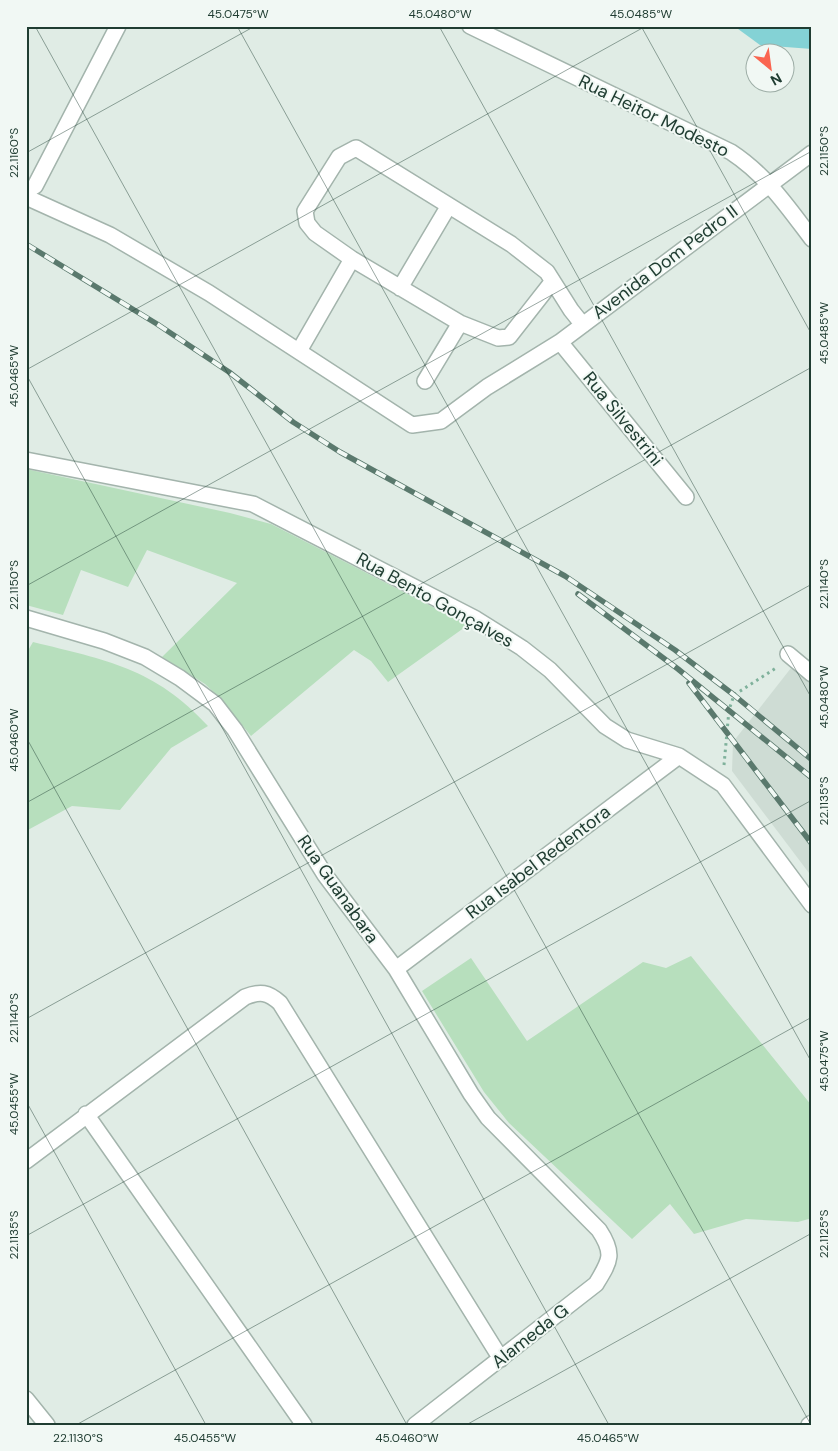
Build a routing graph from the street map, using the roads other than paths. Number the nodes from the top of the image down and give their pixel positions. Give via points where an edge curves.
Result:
1 (118, 26) edge
2 (470, 26) edge
3 (812, 153) edge
4 (770, 183) junction
5 (26, 191) edge
6 (26, 196) edge
7 (448, 207) junction
8 (812, 239) edge
9 (352, 259) junction
10 (552, 282) junction
11 (400, 288) junction
12 (460, 324) junction
13 (583, 325) junction
14 (560, 342) junction
15 (299, 351) junction
16 (426, 381) dead end
17 (26, 460) edge
18 (686, 497) dead end
19 (26, 618) edge
20 (788, 654) road end
21 (812, 674) edge
22 (679, 756) junction
23 (812, 905) edge
24 (396, 969) junction
25 (86, 1114) junction
26 (26, 1161) edge
27 (599, 1230) joint
28 (501, 1359) junction
29 (26, 1399) edge
30 (812, 1422) edge
31 (47, 1425) edge
32 (304, 1425) edge
33 (415, 1425) edge
34 (809, 1425) edge

1 - 5 street via 35,186
2 - 4 street, Rua Heitor Modesto via 732,152
3 - 4 street, Avenida Dom Pedro II
4 - 8 street, Rua Heitor Modesto
4 - 13 street, Avenida Dom Pedro II
6 - 15 street, Avenida Dom Pedro II via 110,235 209,292
7 - 9 street via 356,148 339,157 305,211 307,223 314,233
7 - 10 street via 511,244 547,272
7 - 11 street
9 - 11 street
9 - 15 street
10 - 12 street via 508,338 498,338
10 - 13 street
11 - 12 street
12 - 16 street
13 - 14 street, Avenida Dom Pedro II
14 - 15 street, Avenida Dom Pedro II via 440,422 412,425
14 - 18 street, Rua Silvestrini
17 - 22 street, Rua Bento Gonçalves via 253,504 476,619 550,670 605,726 627,740
19 - 24 street, Rua Guanabara via 145,657 215,704 235,730 325,875
20 - 21 street
22 - 23 street, Rua Bento Gonçalves via 723,784
22 - 24 street, Rua Isabel Redentora
24 - 27 street, Rua Guanabara via 488,1118
25 - 26 street
25 - 28 street via 244,997 256,992 273,996
25 - 32 street
27 - 28 street, Alameda G via 609,1244 609,1262 596,1284
28 - 33 street, Alameda G
29 - 31 street
30 - 34 street

